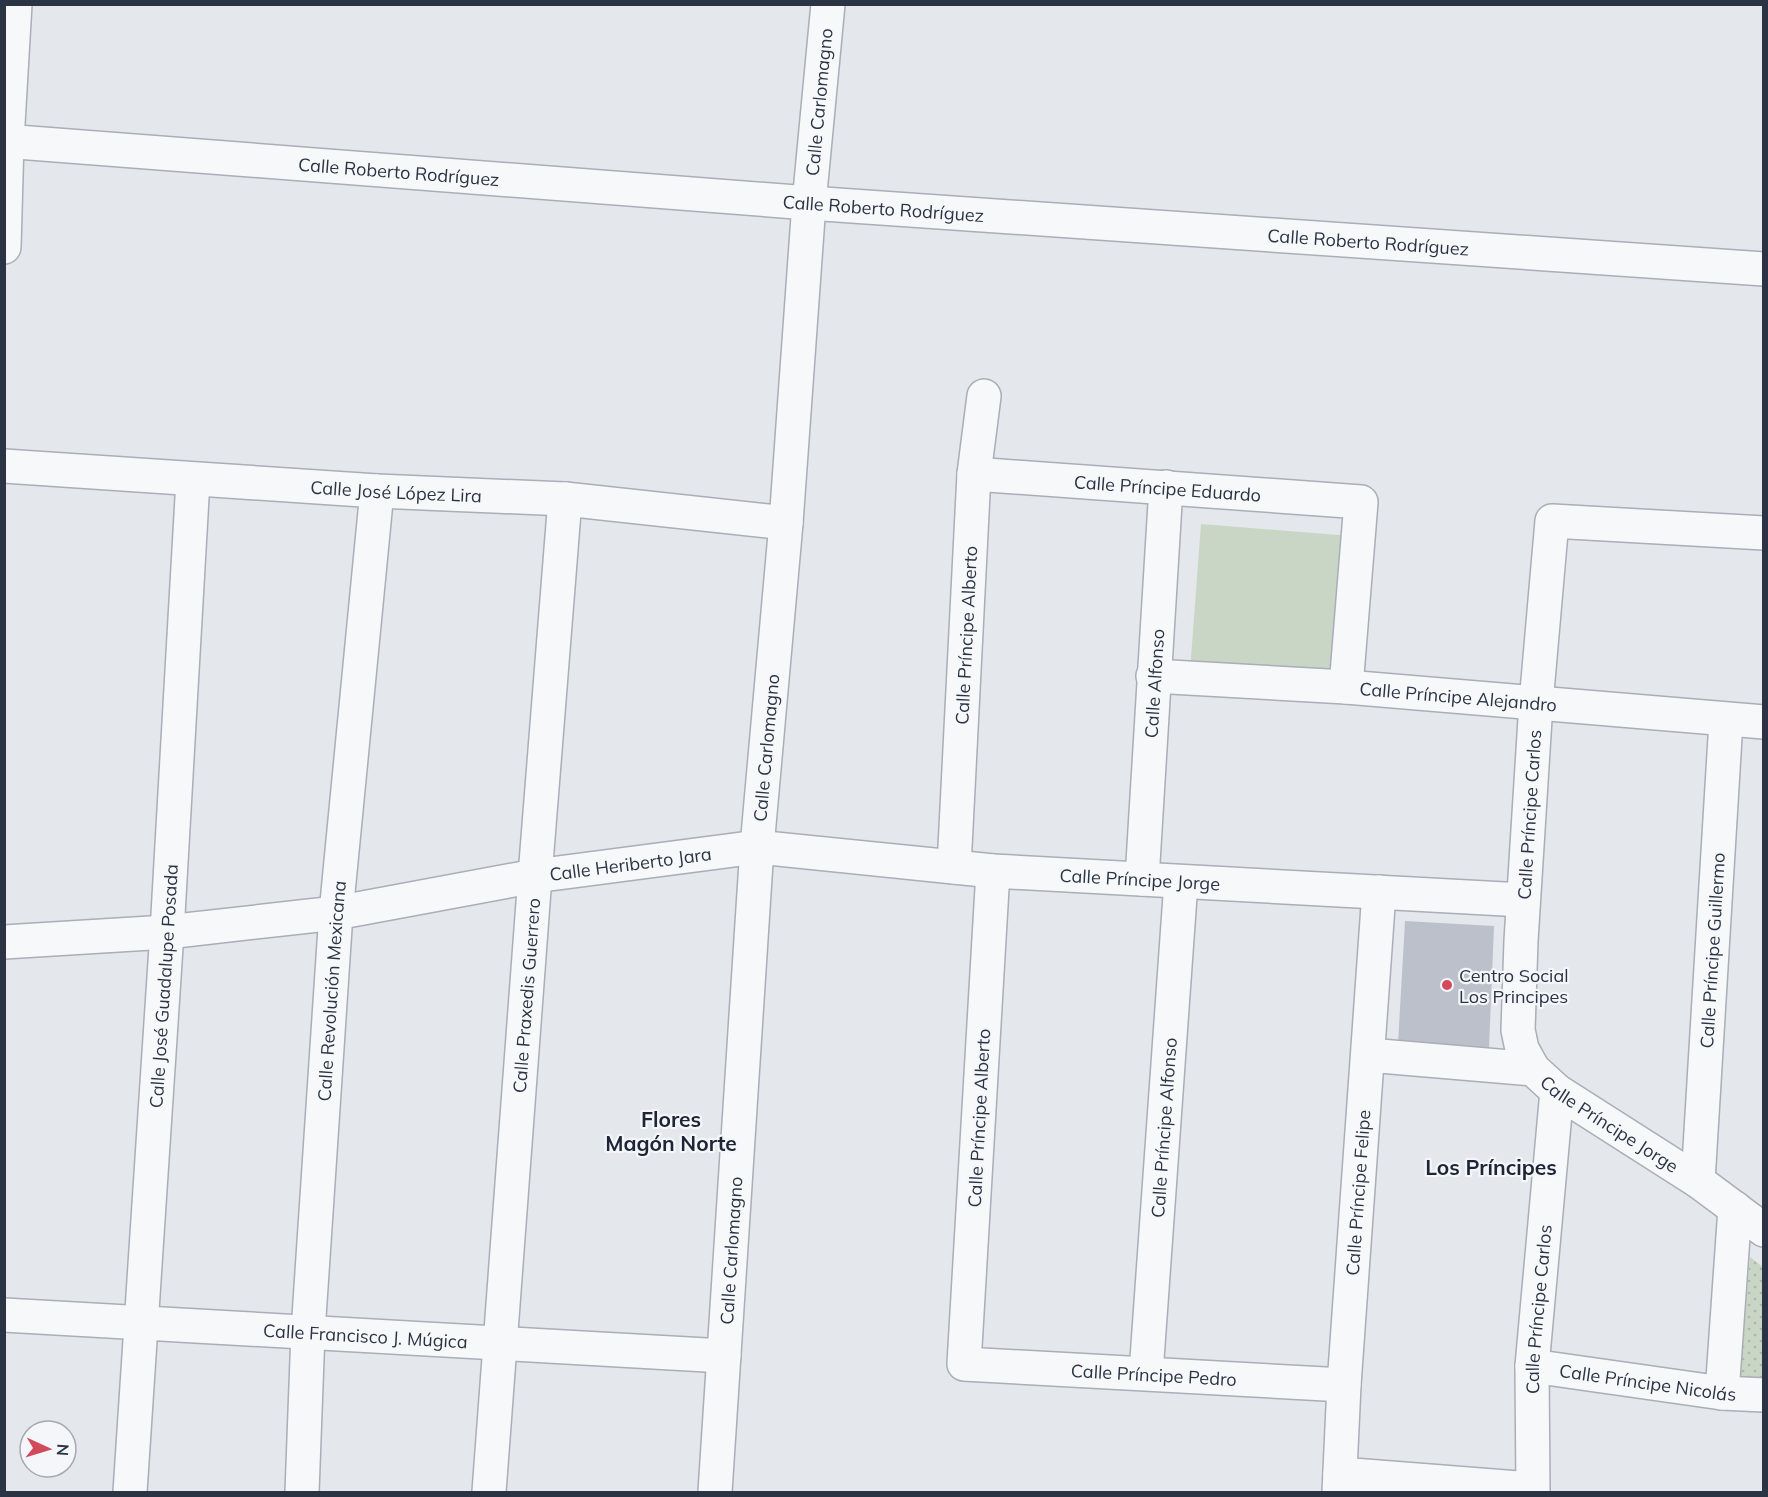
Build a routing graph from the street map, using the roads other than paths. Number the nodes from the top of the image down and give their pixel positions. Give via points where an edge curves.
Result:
1 (15, 4) edge
2 (828, 4) edge
3 (6, 141) edge
4 (809, 203) junction
5 (4, 247) edge
6 (1764, 269) edge
7 (984, 396) dead end
8 (4, 466) edge
9 (974, 474) junction
10 (193, 480) junction
11 (1166, 487) junction
12 (377, 491) junction
13 (566, 499) junction
14 (786, 523) junction
15 (1764, 533) edge
16 (1153, 676) junction
17 (1346, 687) junction
18 (1536, 703) junction
19 (1726, 721) junction
20 (1764, 723) edge
21 (757, 847) junction
22 (954, 867) junction
23 (993, 871) junction
24 (535, 876) junction
25 (1142, 879) junction
26 (1181, 882) junction
27 (1379, 892) junction
28 (1523, 900) junction
29 (336, 913) junction
30 (167, 932) junction
31 (4, 942) edge
32 (1368, 1055) junction
33 (1533, 1069) junction
34 (1557, 1091) junction
35 (1698, 1181) junction
36 (1735, 1208) junction
37 (1764, 1230) edge
38 (4, 1315) edge
39 (141, 1324) junction
40 (308, 1332) junction
41 (499, 1345) junction
42 (724, 1356) junction
43 (964, 1364) joint
44 (1532, 1366) junction
45 (1146, 1373) junction
46 (1344, 1385) junction
47 (1722, 1393) junction
48 (1764, 1395) edge
49 (1339, 1483) edge
50 (1533, 1491) edge
51 (130, 1492) edge
52 (302, 1492) edge
53 (489, 1492) edge
54 (715, 1492) edge

1 - 3 street
2 - 4 street, Calle Carlomagno
3 - 4 street, Calle Roberto Rodríguez
3 - 5 street
4 - 6 street, Calle Roberto Rodríguez
4 - 14 street, Calle Carlomagno
7 - 9 street, Calle Príncipe Alberto
8 - 10 street, Calle José López Lira
9 - 11 street, Calle Príncipe Eduardo
9 - 22 street, Calle Príncipe Alberto
10 - 12 street, Calle José López Lira
10 - 30 street, Calle José Guadalupe Posada
11 - 16 street, Calle Alfonso
11 - 17 street, Calle Príncipe Eduardo via 1361,502
12 - 13 street, Calle José López Lira
12 - 29 street, Calle Revolución Mexicana
13 - 14 street, Calle José López Lira
13 - 24 street, Calle Praxedis Guerrero
14 - 21 street, Calle Carlomagno
15 - 18 street, Calle Príncipe Carlos via 1552,521
16 - 17 street, Calle Príncipe Alejandro
16 - 25 street, Calle Alfonso
17 - 18 street, Calle Príncipe Alejandro
18 - 19 street, Calle Príncipe Alejandro
18 - 28 street, Calle Príncipe Carlos
19 - 20 street, Calle Príncipe Alejandro
19 - 35 street, Calle Príncipe Guillermo
21 - 22 street, Calle Príncipe Jorge
21 - 24 street, Calle Heriberto Jara
21 - 42 street, Calle Carlomagno
22 - 23 street, Calle Príncipe Jorge
23 - 25 street, Calle Príncipe Jorge
23 - 43 street, Calle Príncipe Alberto
24 - 29 street, Calle Heriberto Jara
24 - 41 street, Calle Praxedis Guerrero
25 - 26 street, Calle Príncipe Jorge
26 - 27 street, Calle Príncipe Jorge
26 - 45 street, Calle Príncipe Alfonso
27 - 28 street, Calle Príncipe Jorge
27 - 32 street, Calle Príncipe Felipe
28 - 33 street, Calle Príncipe Carlos via 1518,1030
29 - 30 street, Calle Heriberto Jara
29 - 40 street, Calle Revolución Mexicana
30 - 31 street, Calle Heriberto Jara
30 - 39 street, Calle José Guadalupe Posada
32 - 33 street, Calle Príncipe Jorge
32 - 46 street, Calle Príncipe Felipe
33 - 34 street, Calle Príncipe Jorge
34 - 35 street, Calle Príncipe Jorge
34 - 44 street, Calle Príncipe Carlos
35 - 36 street, Calle Príncipe Jorge
36 - 37 street, Calle Príncipe Jorge
36 - 47 street
38 - 39 street, Calle Francisco J. Múgica
39 - 40 street, Calle Francisco J. Múgica
39 - 51 street, Calle José Guadalupe Posada
40 - 41 street, Calle Francisco J. Múgica
40 - 52 street, Calle Revolución Mexicana
41 - 42 street, Calle Francisco J. Múgica
41 - 53 street, Calle Praxedis Guerrero
42 - 54 street, Calle Carlomagno
43 - 45 street, Calle Príncipe Pedro
44 - 47 street, Calle Príncipe Nicolás
44 - 50 street, Calle Príncipe Carlos
45 - 46 street, Calle Príncipe Pedro
46 - 49 street, Calle Príncipe Felipe
47 - 48 street, Calle Príncipe Nicolás
49 - 50 street

